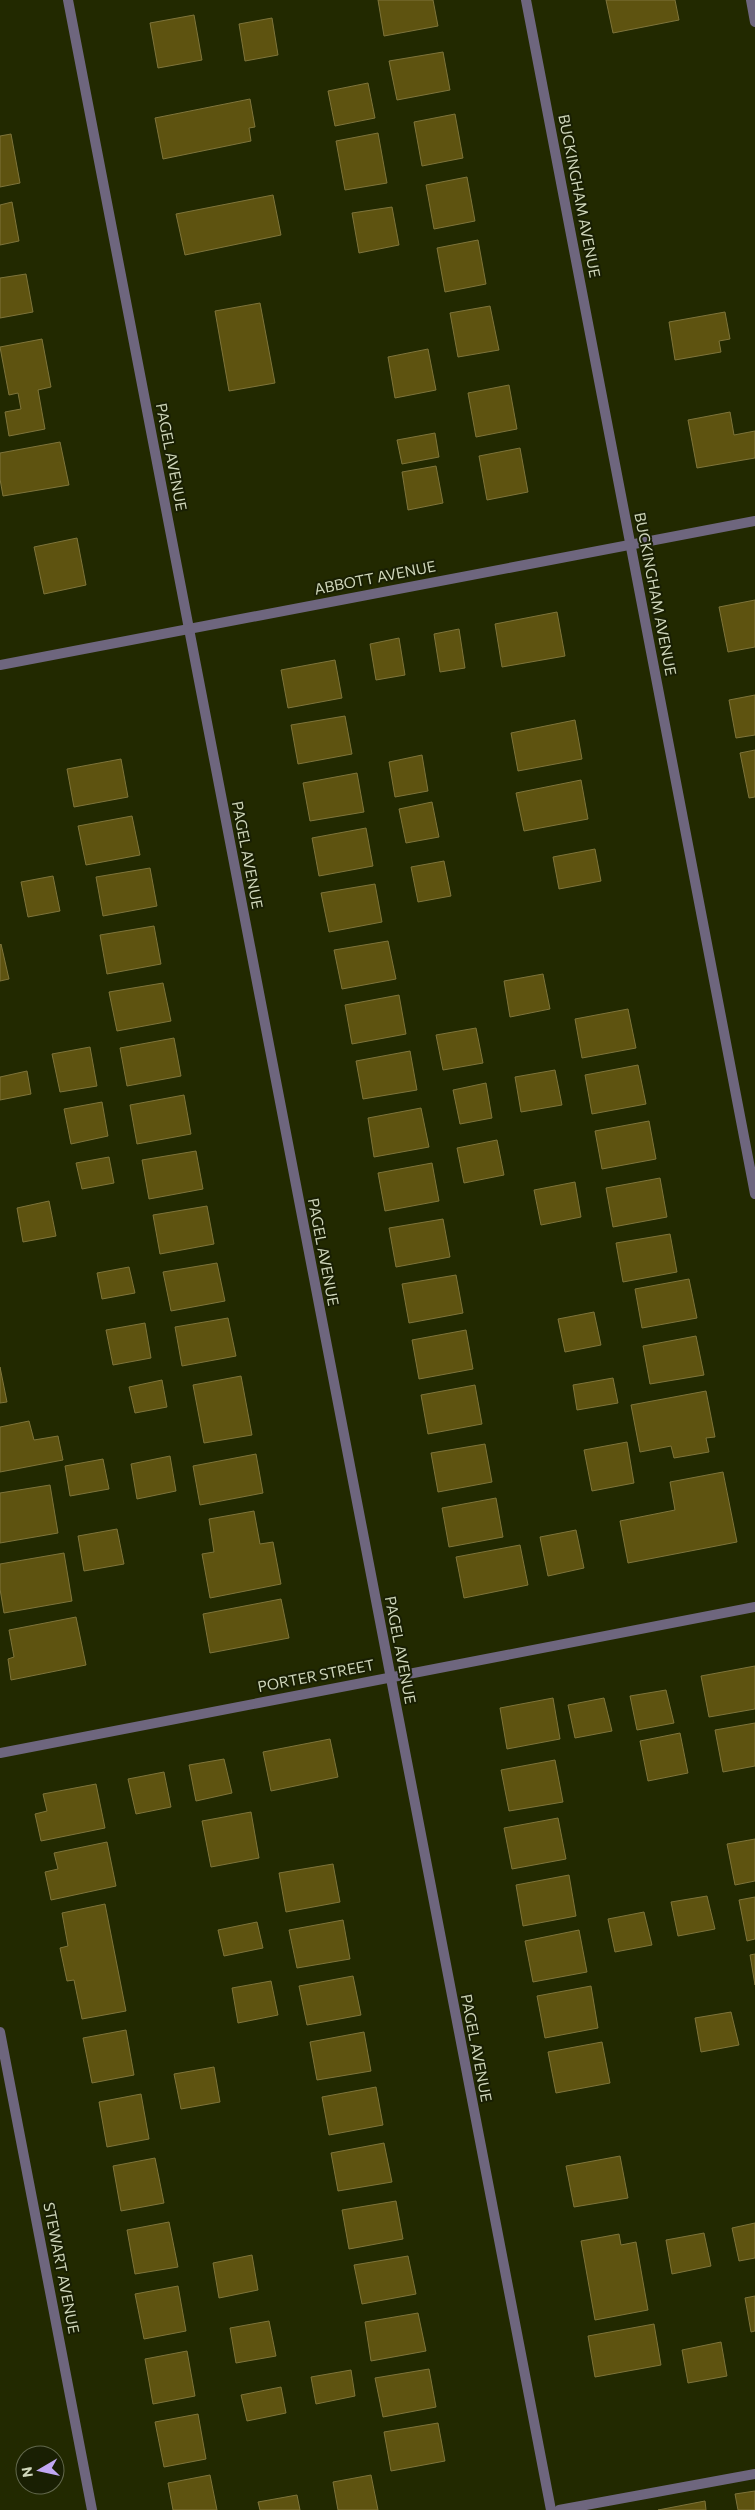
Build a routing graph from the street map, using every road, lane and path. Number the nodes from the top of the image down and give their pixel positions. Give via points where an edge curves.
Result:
1 (68, 0) edge
2 (526, 0) edge
3 (751, 0) edge
4 (755, 22) edge
5 (755, 521) edge
6 (630, 545) junction
7 (188, 629) junction
8 (0, 665) edge
9 (755, 1194) edge
10 (755, 1607) edge
11 (389, 1676) junction
12 (0, 1753) edge
13 (0, 2032) edge
14 (755, 2474) edge
15 (92, 2510) edge
16 (551, 2510) edge
17 (559, 2510) edge

1 - 7 street, PAGEL AVENUE
2 - 6 street, BUCKINGHAM AVENUE
3 - 4 street
5 - 6 street, ABBOTT AVENUE
6 - 7 street, ABBOTT AVENUE
6 - 9 street, BUCKINGHAM AVENUE
7 - 8 street, ABBOTT AVENUE
7 - 11 street, PAGEL AVENUE
10 - 11 street, PORTER STREET
11 - 12 street, PORTER STREET
11 - 16 street, PAGEL AVENUE
13 - 15 street, STEWART AVENUE
14 - 17 street

